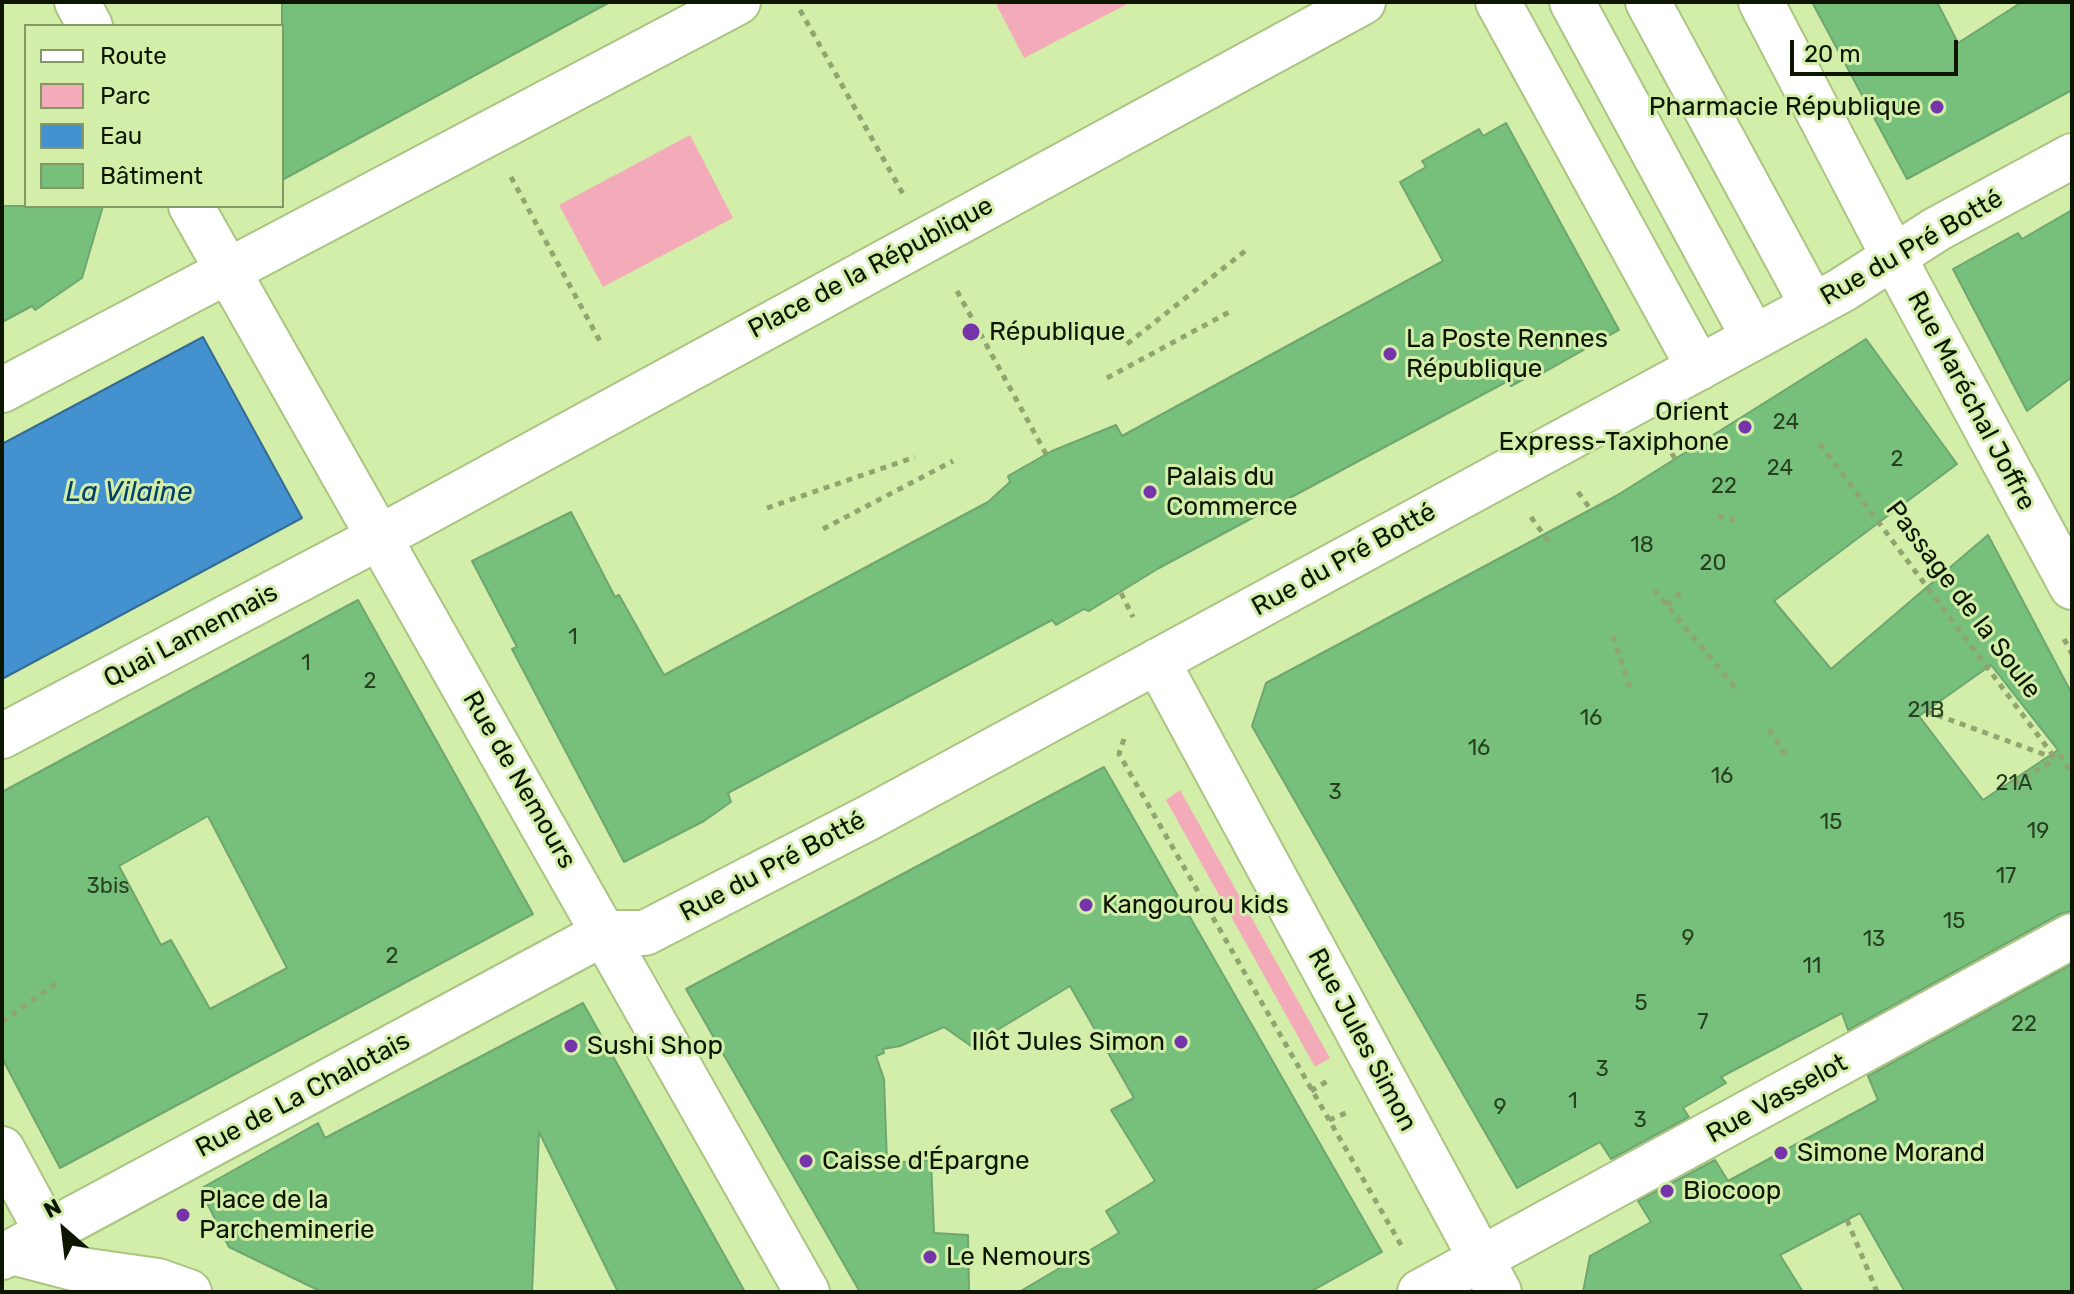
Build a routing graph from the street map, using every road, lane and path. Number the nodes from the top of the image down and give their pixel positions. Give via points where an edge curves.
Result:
1 (77, 2) edge
2 (738, 2) edge
3 (1363, 2) edge
4 (1498, 2) edge
5 (1572, 2) edge
6 (1648, 2) edge
7 (1761, 2) edge
8 (800, 10) dead end
9 (89, 24) edge
10 (2072, 156) edge
11 (509, 172) dead end
12 (910, 207) dead end
13 (192, 208) edge
14 (1249, 248) dead end
15 (1894, 257) junction
16 (228, 269) junction
17 (957, 291) dead end
18 (1813, 306) junction
19 (1233, 310) dead end
20 (1754, 338) junction
21 (1127, 344) dead end
22 (602, 345) dead end
23 (1699, 368) junction
24 (1107, 378) dead end
25 (2, 390) edge
26 (1665, 442) dead end
27 (1820, 444) dead end
28 (1046, 454) dead end
29 (915, 457) dead end
30 (1676, 460) dead end
31 (953, 461) dead end
32 (1578, 491) dead end
33 (767, 508) dead end
34 (1591, 510) dead end
35 (1531, 516) dead end
36 (1718, 516) dead end
37 (1735, 520) dead end
38 (823, 529) dead end
39 (380, 536) junction
40 (1551, 545) dead end
41 (2072, 587) edge
42 (1654, 590) dead end
43 (1681, 593) dead end
44 (1667, 605) junction
45 (1613, 636) dead end
46 (1157, 661) junction
47 (1630, 688) dead end
48 (1739, 692) dead end
49 (1926, 711) dead end
50 (1128, 728) dead end
51 (1769, 729) dead end
52 (2, 736) edge
53 (2060, 755) junction
54 (1786, 756) dead end
55 (2072, 775) edge
56 (2014, 784) dead end
57 (604, 933) junction
58 (2072, 936) edge
59 (59, 981) dead end
60 (2, 1022) edge
61 (2, 1149) edge
62 (1847, 1220) dead end
63 (21, 1247) edge
64 (1414, 1274) edge
65 (1490, 1276) edge
66 (189, 1292) edge
67 (807, 1292) edge
68 (1877, 1292) edge

1 - 9 street
2 - 16 street
3 - 39 street, Place de la République
4 - 23 street
5 - 20 street
6 - 18 street
7 - 15 street, Rue Maréchal Joffre
8 - 12 path, Place de la République
10 - 15 street, Rue du Pré Botté
11 - 22 path
13 - 16 street, Rue de Nemours
14 - 21 path
15 - 18 street, Rue du Pré Botté
15 - 41 street, Rue Maréchal Joffre
16 - 25 street
16 - 39 street, Rue de Nemours
17 - 28 path
18 - 20 street, Rue du Pré Botté
19 - 24 path
20 - 23 street, Rue du Pré Botté
23 - 46 street, Rue du Pré Botté
26 - 30 path
27 - 53 path, Passage de la Soule
29 - 33 path
31 - 38 path
32 - 34 path
35 - 40 path
36 - 37 path
39 - 52 street, Quai Lamennais
39 - 57 street, Rue de Nemours
42 - 44 path
43 - 44 path
44 - 48 path
45 - 47 path
46 - 57 street, Rue du Pré Botté via 674,920 645,933
46 - 65 street, Rue Jules Simon
49 - 53 path
50 - 64 path via 1119,754
51 - 54 path
53 - 55 path, Passage de la Soule
53 - 56 path
57 - 63 street, Rue de La Chalotais
57 - 67 street, Rue de Nemours
58 - 65 street, Rue Vasselot
59 - 60 path
61 - 63 street
62 - 68 path
63 - 66 street via 81,1270 158,1281
64 - 65 street, Rue Vasselot

